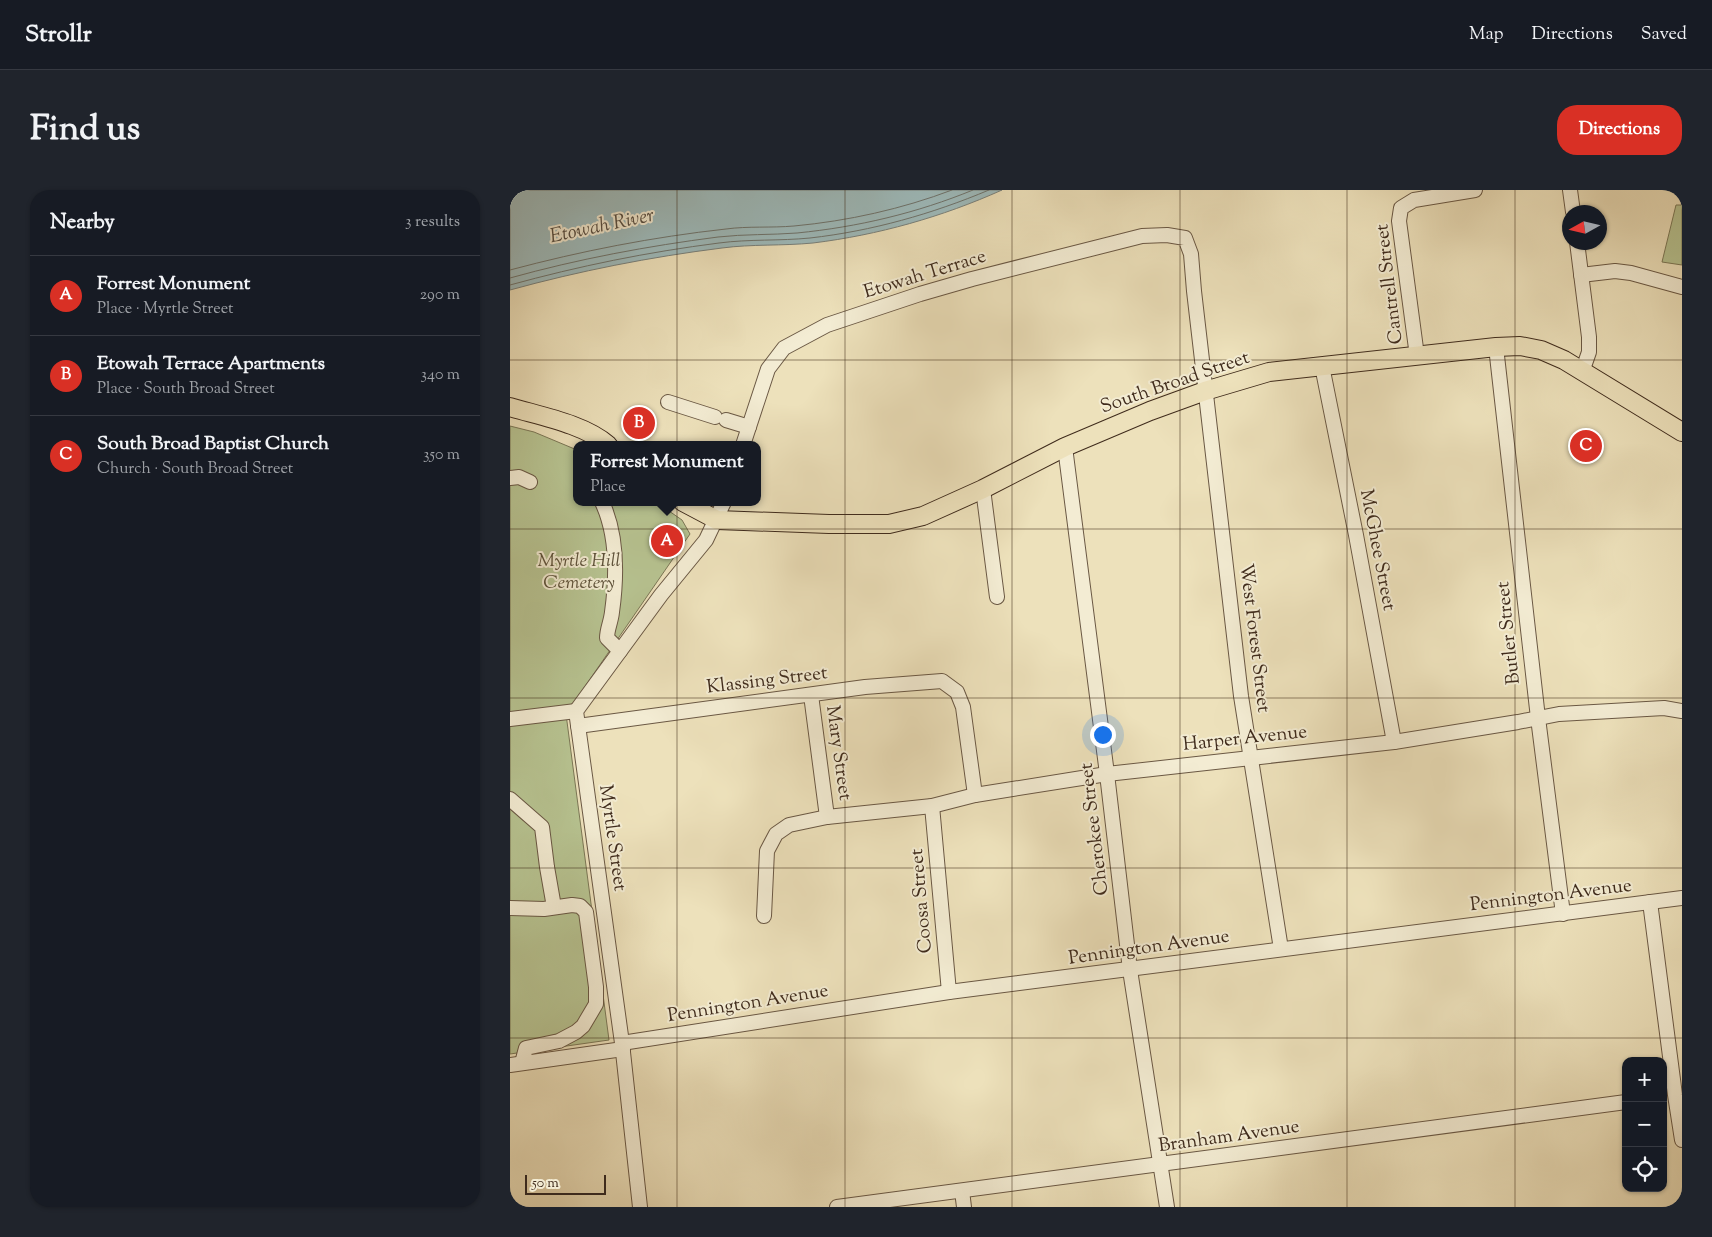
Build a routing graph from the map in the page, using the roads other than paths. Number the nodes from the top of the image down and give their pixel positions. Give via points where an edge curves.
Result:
1 (1475, 190) edge
2 (1570, 190) edge
3 (1572, 205) edge
4 (1186, 238) joint
5 (1578, 250) edge
6 (1581, 274) junction
7 (1682, 287) edge
8 (1496, 346) junction
9 (1417, 356) junction
10 (1322, 366) junction
11 (1582, 372) junction
12 (1206, 391) junction
13 (668, 402) dead end
14 (510, 408) edge
15 (749, 427) junction
16 (1682, 432) edge
17 (601, 441) edge
18 (744, 441) edge
19 (1065, 447) junction
20 (510, 478) edge
21 (530, 482) dead end
22 (983, 489) junction
23 (603, 506) edge
24 (691, 506) edge
25 (722, 506) edge
26 (717, 520) junction
27 (997, 597) dead end
28 (620, 651) junction
29 (811, 695) junction
30 (576, 711) junction
31 (1682, 711) edge
32 (1538, 718) junction
33 (510, 719) edge
34 (578, 726) junction
35 (1394, 742) junction
36 (1252, 757) junction
37 (1108, 774) junction
38 (975, 795) junction
39 (510, 799) edge
40 (932, 806) junction
41 (820, 818) junction
42 (1682, 898) edge
43 (1650, 902) junction
44 (510, 908) edge
45 (554, 908) junction
46 (1563, 914) junction
47 (764, 916) dead end
48 (1280, 948) junction
49 (1130, 970) junction
50 (950, 992) junction
51 (622, 1046) junction
52 (516, 1064) edge
53 (1673, 1095) edge
54 (1622, 1103) edge
55 (1682, 1140) edge
56 (1162, 1165) junction
57 (962, 1191) junction
58 (640, 1207) edge
59 (836, 1207) edge
60 (964, 1207) edge
61 (1168, 1207) edge

1 - 9 street, Cantrell Street via 1414,200 1401,208 1399,221
2 - 3 street
4 - 12 street, West Forest Street via 1191,254
4 - 15 street, Etowah Terrace via 1142,236 972,279 826,325 784,348 768,369
5 - 6 street
6 - 7 street via 1631,273
6 - 11 street via 1589,337 1589,352
8 - 9 main road, South Broad Street
8 - 11 main road, South Broad Street via 1541,350
8 - 32 street, Butler Street
9 - 10 main road, South Broad Street
10 - 12 main road, South Broad Street via 1269,372
10 - 35 street, McGhee Street
11 - 16 main road, South Broad Street
12 - 19 main road, South Broad Street
12 - 36 street, West Forest Street via 1241,696
13 - 15 street
14 - 17 main road via 565,424
15 - 18 street, Etowah Terrace
19 - 22 main road, South Broad Street
19 - 37 street, Cherokee Street
20 - 21 street via 520,477
22 - 26 main road, South Broad Street via 923,516 888,524
22 - 27 street
23 - 28 street via 612,536 615,575 612,620 607,638
24 - 26 main road, South Broad Street
25 - 26 street
26 - 28 street via 706,540 660,595
28 - 30 street
29 - 34 street, Klassing Street
29 - 38 street, Klassing Street via 942,681 957,692 962,707
29 - 41 street, Mary Street
30 - 33 street
30 - 34 street, Myrtle Street
31 - 32 street, Harper Avenue via 1630,709
32 - 35 street, Harper Avenue
32 - 46 street, Butler Street
34 - 51 street, Myrtle Street
35 - 36 street, Harper Avenue
36 - 37 street, Harper Avenue
36 - 48 street, West Forest Street
37 - 38 street, Harper Avenue
37 - 49 street, Cherokee Street
38 - 40 street, Harper Avenue
39 - 45 street via 542,827
40 - 41 street, Harper Avenue
40 - 50 street, Coosa Street
41 - 47 street, Harper Avenue via 789,825 776,834 767,851
42 - 43 street, Pennington Avenue
43 - 46 street, Pennington Avenue
43 - 53 street
44 - 45 street
45 - 52 street via 572,905 580,906 586,912 596,1004 576,1032 559,1042 526,1048
46 - 48 street, Pennington Avenue
48 - 49 street, Pennington Avenue
49 - 50 street, Pennington Avenue
49 - 56 street, Cherokee Street
50 - 51 street, Pennington Avenue
51 - 52 street, Pennington Avenue
51 - 58 street, Myrtle Street
53 - 55 street
54 - 56 street, Branham Avenue
56 - 57 street, Branham Avenue
56 - 61 street, Cherokee Street
57 - 59 street, Branham Avenue
57 - 60 street

